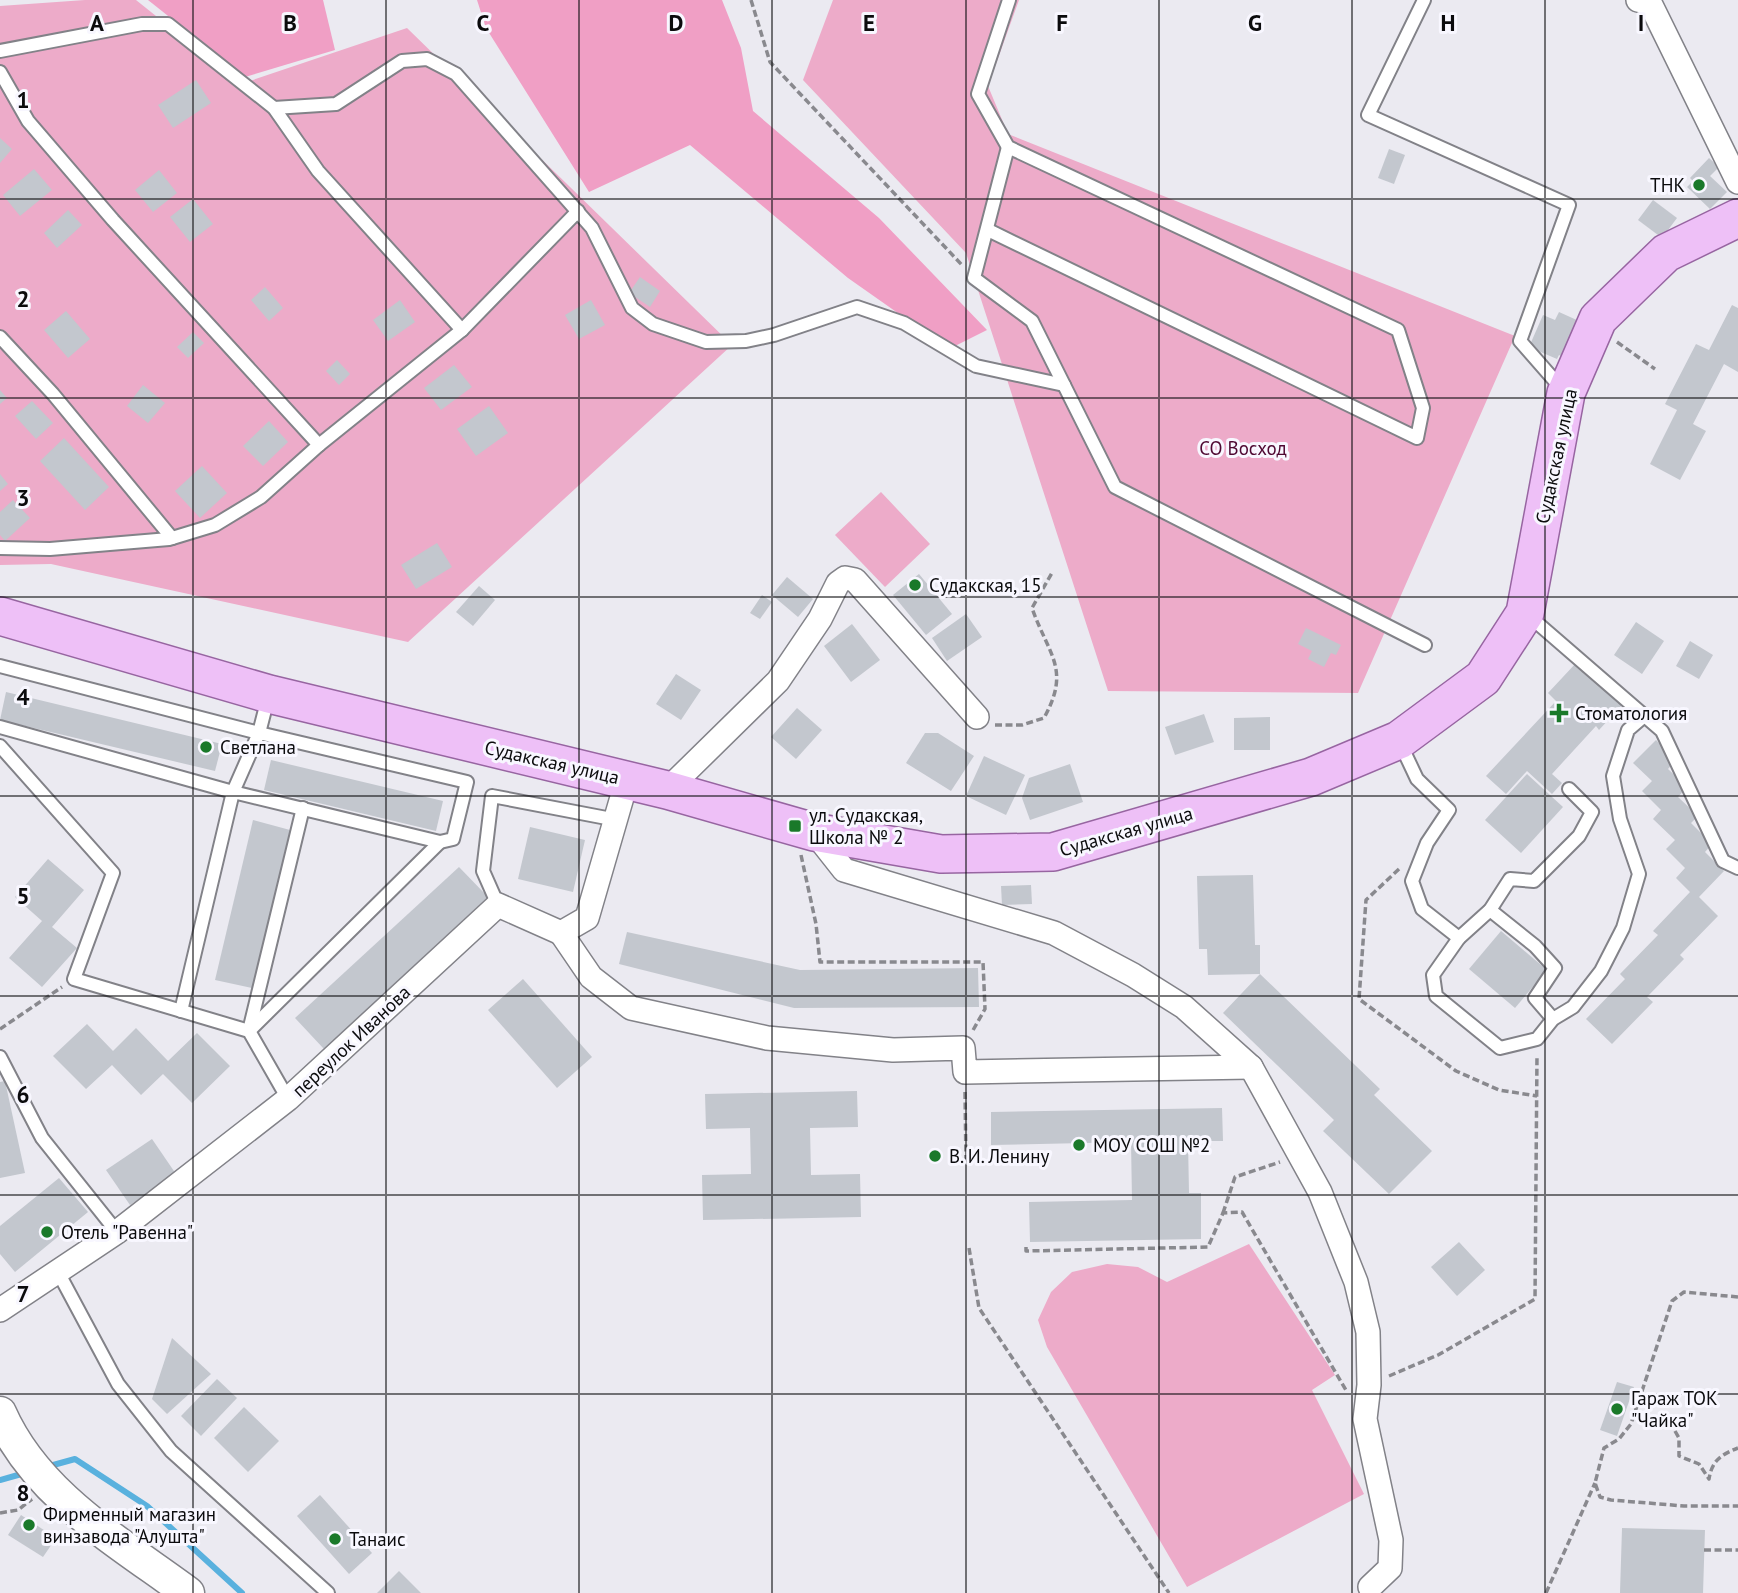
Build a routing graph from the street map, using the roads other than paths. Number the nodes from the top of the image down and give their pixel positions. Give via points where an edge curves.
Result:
1 (1009, 0) edge
2 (1424, 0) edge
3 (1648, 1) edge
4 (0, 51) edge
5 (0, 72) edge
6 (274, 108) junction
7 (1008, 147) junction
8 (1738, 182) edge
9 (578, 211) junction
10 (1738, 218) edge
11 (988, 230) junction
12 (462, 330) junction
13 (0, 337) edge
14 (1064, 386) junction
15 (1566, 393) junction
16 (319, 445) junction
17 (172, 538) junction
18 (0, 548) edge
19 (1525, 613) junction
20 (0, 616) edge
21 (1425, 645) dead end
22 (0, 666) edge
23 (269, 694) junction
24 (977, 717) road end
25 (1643, 718) junction
26 (0, 727) edge
27 (259, 733) junction
28 (1399, 740) junction
29 (0, 746) edge
30 (627, 780) junction
31 (1569, 789) dead end
32 (667, 790) junction
33 (233, 792) junction
34 (303, 808) junction
35 (617, 820) junction
36 (805, 829) junction
37 (440, 842) junction
38 (1738, 868) edge
39 (498, 905) junction
40 (1490, 911) junction
41 (561, 933) junction
42 (1459, 938) junction
43 (180, 1011) junction
44 (1553, 1019) junction
45 (249, 1031) junction
46 (0, 1057) edge
47 (1251, 1067) junction
48 (288, 1099) junction
49 (117, 1233) junction
50 (58, 1272) junction
51 (0, 1310) edge
52 (6, 1427) edge
53 (1367, 1590) edge
54 (188, 1593) edge
55 (328, 1593) edge

1 - 7 lane via 978,94
2 - 15 lane via 1368,114 1569,205 1520,341
3 - 8 street
4 - 6 lane via 142,24 168,24
5 - 16 lane via 28,121
6 - 9 lane via 336,104 402,61 427,59 456,74
6 - 12 lane via 318,171
7 - 11 lane
7 - 11 lane via 1398,330 1423,408 1417,438
9 - 12 lane
9 - 14 lane via 592,228 632,309 653,324 706,342 746,341 857,307 904,323 976,366
10 - 15 main road, Судакская улица via 1666,253 1598,319
11 - 14 lane via 974,278 1032,321
12 - 16 lane
13 - 17 lane via 54,394
14 - 21 lane via 1115,488
15 - 19 main road, Судакская улица
16 - 17 lane via 261,497 215,525
17 - 18 lane via 50,549
19 - 25 lane
19 - 28 main road, Судакская улица via 1483,678
20 - 23 main road, Судакская улица
22 - 27 lane
23 - 27 lane
23 - 30 main road, Судакская улица
24 - 32 street via 855,580 845,578 778,681
25 - 38 lane via 1662,732 1723,861
25 - 44 lane via 1628,730 1613,776 1620,819 1639,874 1623,928 1601,971 1573,1007
26 - 33 lane
27 - 33 lane
27 - 37 lane via 467,782 453,839
28 - 36 main road, Судакская улица via 1311,777 1053,852 941,854
28 - 42 lane via 1417,779 1449,810 1427,843 1412,881 1422,909
29 - 43 lane via 113,873 74,979
30 - 32 main road, Судакская улица
30 - 35 street
31 - 40 lane via 1592,812 1578,836 1534,881 1510,879
32 - 36 main road, Судакская улица
33 - 34 lane
33 - 43 lane
34 - 37 lane
34 - 45 lane
35 - 39 lane via 492,796 483,871
35 - 41 street via 587,918
36 - 47 street via 844,870 1055,933 1184,1007
37 - 45 lane
39 - 41 street
39 - 48 street, переулок Иванова
40 - 42 lane
40 - 44 lane via 1555,968 1535,998
41 - 47 street via 591,977 631,1008 767,1038 893,1050 963,1048 965,1072
42 - 44 lane via 1433,975 1436,996 1500,1048 1537,1039
43 - 45 lane
45 - 48 lane
46 - 49 lane via 42,1138
47 - 53 street via 1331,1215 1356,1282 1368,1332 1365,1419 1391,1540 1390,1568
48 - 49 street, переулок Иванова
49 - 50 street, переулок Иванова
50 - 51 street, переулок Иванова
50 - 55 lane via 118,1384 172,1451
52 - 54 main road via 49,1486

